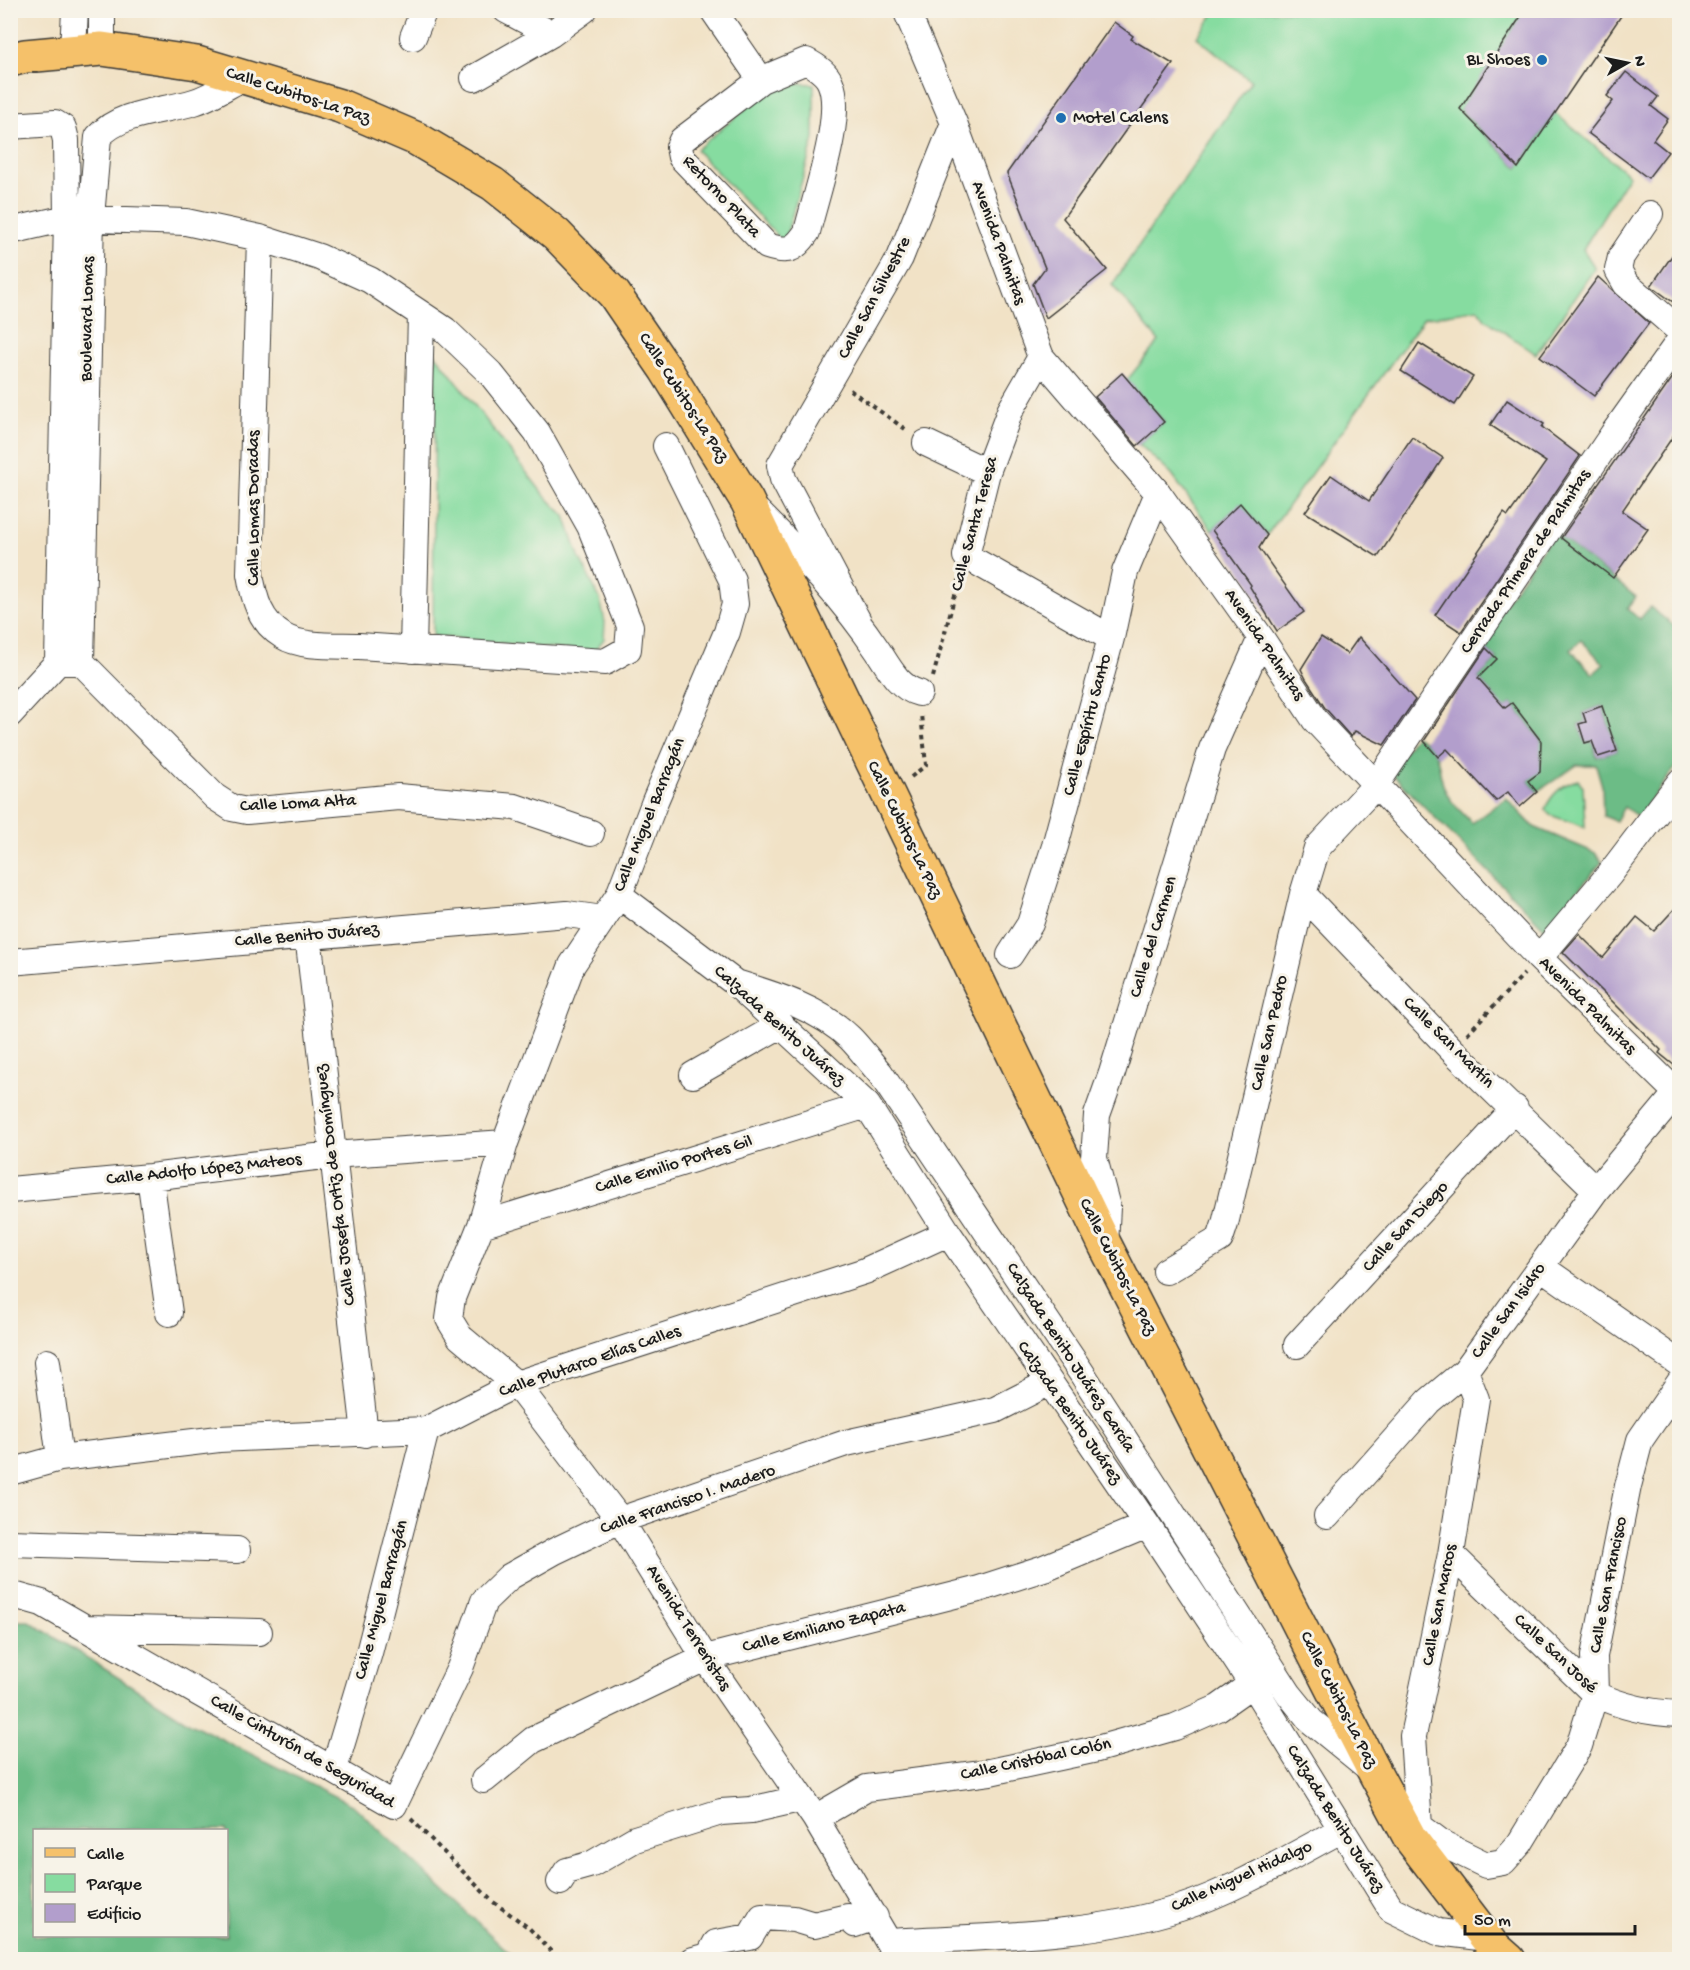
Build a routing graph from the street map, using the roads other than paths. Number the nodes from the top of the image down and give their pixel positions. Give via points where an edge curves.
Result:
1 (75, 10) edge
2 (102, 10) edge
3 (424, 10) edge
4 (506, 10) edge
5 (584, 10) edge
6 (713, 10) edge
7 (906, 10) edge
8 (551, 34) junction
9 (413, 37) dead end
10 (87, 50) junction
11 (10, 60) edge
12 (244, 77) junction
13 (474, 78) dead end
14 (761, 80) junction
15 (954, 123) junction
16 (10, 126) edge
17 (1650, 214) dead end
18 (79, 218) junction
19 (10, 231) edge
20 (260, 238) junction
21 (421, 314) junction
22 (1680, 331) edge
23 (1680, 340) edge
24 (1041, 357) junction
25 (926, 443) road end
26 (666, 446) dead end
27 (987, 472) junction
28 (1158, 493) junction
29 (747, 501) junction
30 (858, 621) junction
31 (1111, 638) junction
32 (1261, 638) junction
33 (413, 650) junction
34 (69, 662) junction
35 (919, 693) road end
36 (10, 714) edge
37 (1680, 782) edge
38 (1375, 786) junction
39 (591, 833) dead end
40 (1303, 894) junction
41 (619, 895) junction
42 (603, 919) junction
43 (308, 935) junction
44 (1011, 955) dead end
45 (1539, 958) junction
46 (10, 962) edge
47 (734, 982) junction
48 (779, 1026) junction
49 (693, 1075) dead end
50 (1678, 1095) edge
51 (867, 1105) junction
52 (1515, 1108) junction
53 (505, 1143) junction
54 (332, 1155) junction
55 (150, 1177) junction
56 (10, 1190) edge
57 (1596, 1190) junction
58 (481, 1226) junction
59 (948, 1233) junction
60 (1105, 1245) junction
61 (1541, 1267) junction
62 (1166, 1271) dead end
63 (169, 1313) dead end
64 (449, 1319) joint
65 (1297, 1345) dead end
66 (47, 1362) dead end
67 (1680, 1364) edge
68 (1465, 1371) junction
69 (1680, 1382) edge
70 (1048, 1383) junction
71 (516, 1384) junction
72 (426, 1430) junction
73 (365, 1434) junction
74 (60, 1458) junction
75 (10, 1472) edge
76 (1327, 1516) dead end
77 (621, 1520) junction
78 (1147, 1525) junction
79 (10, 1543) edge
80 (237, 1550) dead end
81 (1451, 1554) junction
82 (10, 1594) edge
83 (84, 1628) junction
84 (260, 1632) dead end
85 (705, 1658) junction
86 (1252, 1684) junction
87 (1595, 1694) junction
88 (1680, 1714) edge
89 (334, 1768) junction
90 (1375, 1773) junction
91 (484, 1780) dead end
92 (799, 1799) junction
93 (394, 1804) joint
94 (815, 1818) junction
95 (1341, 1830) junction
96 (1415, 1832) junction
97 (560, 1882) dead end
98 (875, 1917) junction
99 (1496, 1950) edge
100 (895, 1951) edge
101 (693, 1959) edge

1 - 10 street
2 - 10 street
3 - 9 street
4 - 8 street
5 - 8 street
6 - 14 street
7 - 15 street, Avenida Palmitas
8 - 13 street
10 - 11 main road, Calle Cubitos-La Paz
10 - 12 main road, Calle Cubitos-La Paz via 196,63
12 - 18 street, Boulevard Lomas via 196,102 106,127 98,136
12 - 29 main road, Calle Cubitos-La Paz via 340,106 417,139 493,184 556,234 614,294
14 - 14 street, Retorno Plata via 806,61 830,81 834,100 832,132 807,232 790,251 767,246 681,157 679,147 682,140
15 - 24 street, Avenida Palmitas
15 - 30 street, Calle San Silvestre via 900,258 780,465 783,479
16 - 18 street, Boulevard Lomas via 55,123 63,128
17 - 22 street via 1621,257 1618,270 1626,284
18 - 19 street
18 - 20 street via 186,222
18 - 34 street, Boulevard Lomas
20 - 21 street via 370,280
20 - 33 street, Calle Lomas Doradas via 250,574 254,599 267,622 284,637
21 - 33 street
21 - 33 street, Calle Lomas Doradas via 491,374 537,432 590,526 630,626 628,649 605,662
23 - 38 street, Cerrada Primera de Palmitas via 1612,434
24 - 27 street, Calle Santa Teresa via 1010,411
24 - 28 street, Avenida Palmitas
25 - 27 street
26 - 41 street, Calle Miguel Barragán via 732,580 735,604
27 - 31 street, Calle Santa Teresa via 966,556
28 - 31 street, Calle Espíritu Santo via 1125,572
28 - 32 street, Avenida Palmitas
29 - 30 street via 806,559
29 - 60 main road, Calle Cubitos-La Paz
30 - 35 street via 895,676
31 - 44 street, Calle Espíritu Santo via 1055,846 1030,924
32 - 38 street, Avenida Palmitas via 1315,720
32 - 60 street, Calle del Carmen via 1212,749 1097,1115 1094,1158 1107,1207
34 - 36 street
34 - 39 street, Calle Loma Alta via 232,808 398,797 515,807
37 - 45 street
38 - 40 street, Calle San Pedro via 1317,848
38 - 45 street, Avenida Palmitas
40 - 52 street, Calle San Martín via 1452,1050
40 - 62 street, Calle San Pedro via 1226,1224 1220,1239
41 - 42 street, Calle Miguel Barragán
41 - 47 street, Calzada Benito Juárez
42 - 43 street, Calle Benito Juárez via 567,914
42 - 53 street, Calle Miguel Barragán via 572,965
43 - 46 street, Calle Benito Juárez
43 - 54 street, Calle Josefa Ortiz de Domínguez
45 - 50 street, Avenida Palmitas
47 - 48 street, Calzada Benito Juárez
47 - 90 street, Calzada Benito Juárez García via 777,995 819,1016 849,1038 880,1073 1081,1372 1289,1694 1311,1720
48 - 49 street
48 - 51 street, Calzada Benito Juárez
50 - 57 street, Calle San Isidro
51 - 58 street, Calle Emilio Portes Gil
51 - 59 street, Calzada Benito Juárez
52 - 57 street, Calle San Martín
52 - 65 street, Calle San Diego
53 - 54 street, Calle Adolfo López Mateos
53 - 58 street, Calle Miguel Barragán
54 - 55 street, Calle Adolfo López Mateos
54 - 73 street, Calle Josefa Ortiz de Domínguez
55 - 56 street, Calle Adolfo López Mateos
55 - 63 street
57 - 61 street, Calle San Isidro
58 - 64 street, Calle Miguel Barragán via 452,1298
59 - 70 street, Calzada Benito Juárez
59 - 71 street, Calle Plutarco Elías Calles via 865,1270
60 - 90 main road, Calle Cubitos-La Paz
61 - 67 street
61 - 68 street, Calle San Isidro
64 - 71 street, Avenida Terreristas via 460,1337
66 - 74 street
68 - 76 street, Calle San Isidro via 1429,1401
68 - 81 street, Calle San Marcos via 1476,1399
69 - 87 street, Calle San Francisco via 1640,1440 1594,1656
70 - 77 street, Calle Francisco I. Madero via 995,1410 846,1443
70 - 78 street, Calzada Benito Juárez
71 - 72 street, Calle Plutarco Elías Calles
71 - 77 street, Avenida Terreristas
72 - 73 street, Calle Plutarco Elías Calles
72 - 89 street, Calle Miguel Barragán via 369,1653
73 - 74 street, Calle Plutarco Elías Calles via 219,1439
74 - 75 street, Calle Plutarco Elías Calles
77 - 85 street, Avenida Terreristas
77 - 93 street, Calle Francisco I. Madero via 509,1577 484,1602 460,1668
78 - 85 street, Calle Emiliano Zapata via 1044,1568 979,1589
78 - 86 street, Calzada Benito Juárez
79 - 80 street
81 - 87 street, Calle San José
81 - 96 street, Calle San Marcos via 1413,1736
82 - 83 street, Calle Cinturón de Seguridad via 42,1603
83 - 84 street
83 - 89 street, Calle Cinturón de Seguridad
85 - 91 street, Calle Emiliano Zapata via 533,1740
85 - 92 street, Avenida Terreristas
86 - 94 street, Calle Cristóbal Colón via 1218,1708 1175,1727 990,1772 867,1788
86 - 95 street, Calzada Benito Juárez
87 - 88 street, Calle San José via 1634,1708
87 - 96 street, Calle San Francisco via 1579,1746 1521,1843 1503,1862 1486,1865
89 - 93 street, Calle Cinturón de Seguridad
90 - 96 main road, Calle Cubitos-La Paz
92 - 94 street, Avenida Terreristas
92 - 97 street via 721,1812 634,1839 592,1864 567,1871
94 - 98 street, Avenida Terreristas
95 - 99 street, Calzada Benito Juárez via 1391,1909 1438,1932
95 - 100 street, Calle Miguel Hidalgo via 1269,1869 1181,1908 1102,1927
96 - 99 main road, Calle Cubitos-La Paz
98 - 100 street, Avenida Terreristas
98 - 101 street via 855,1924 848,1917 814,1925 762,1917 750,1937 716,1943 709,1956

